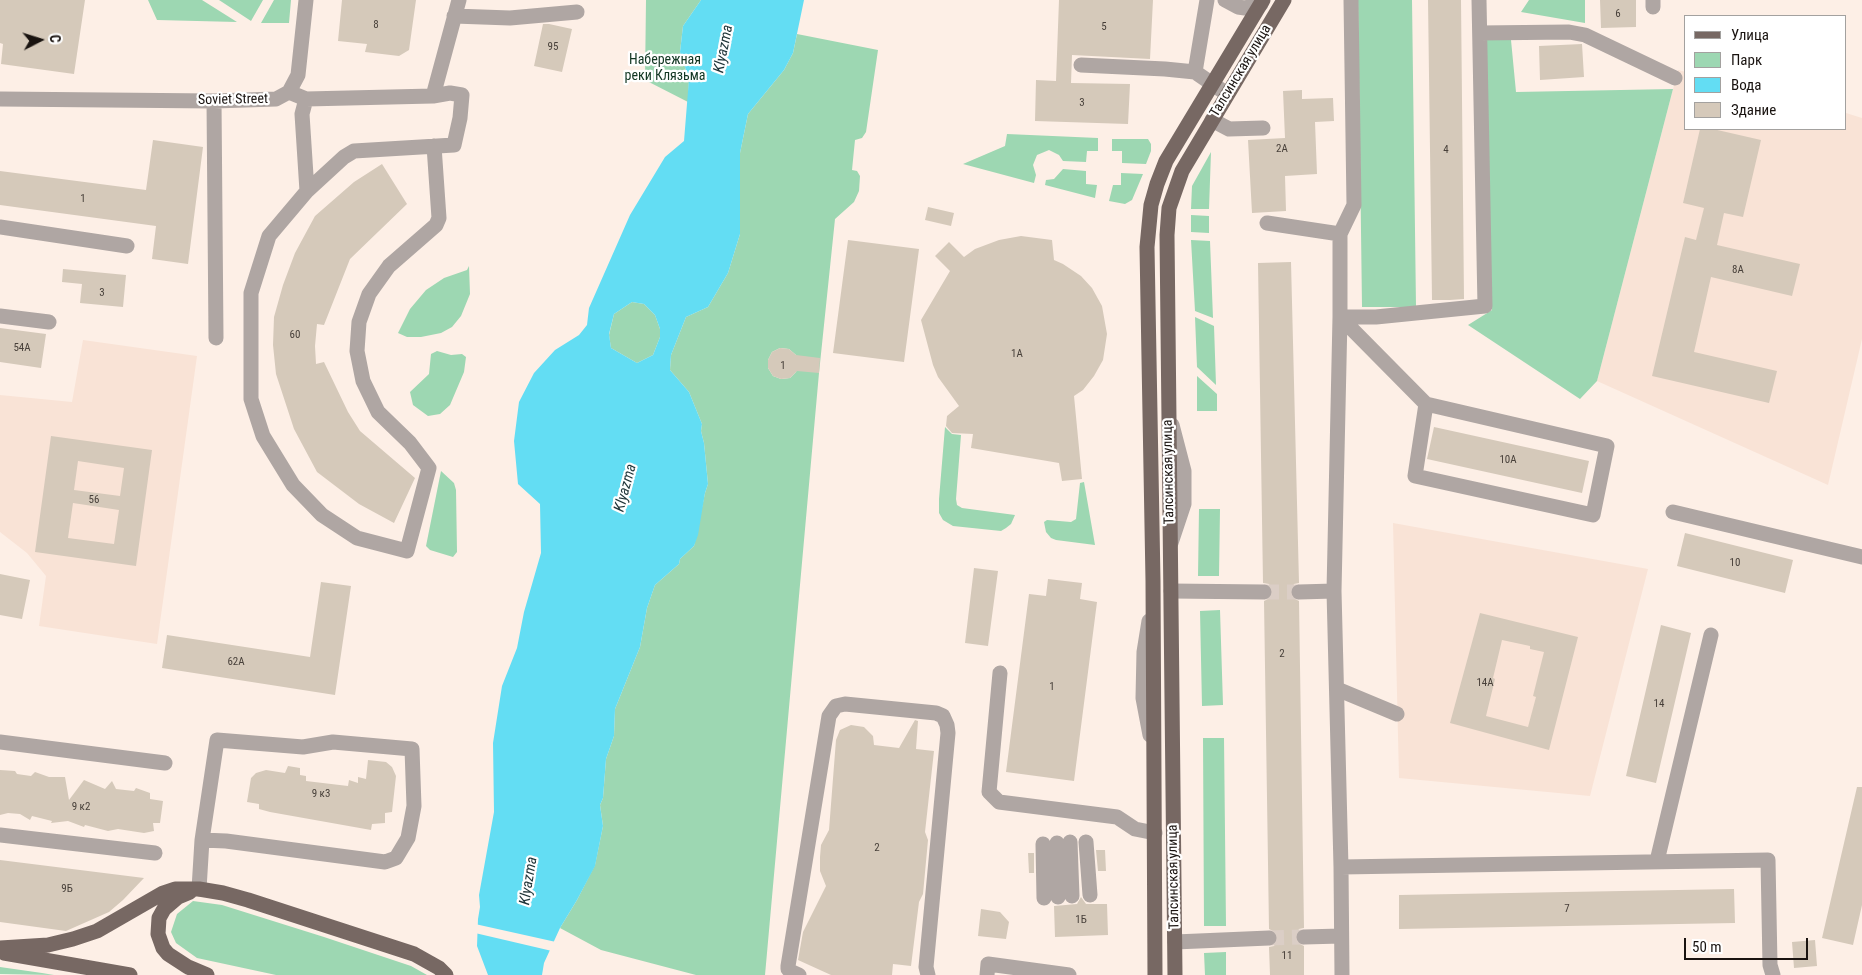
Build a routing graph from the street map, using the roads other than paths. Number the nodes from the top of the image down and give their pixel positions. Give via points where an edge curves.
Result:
1 (306, 0) edge
2 (459, 0) edge
3 (1207, 0) edge
4 (1225, 0) edge
5 (1284, 0) edge
6 (1351, 0) edge
7 (1479, 0) edge
8 (1262, 1) edge
9 (577, 12) dead end
10 (454, 16) junction
11 (1480, 33) junction
12 (1081, 65) dead end
13 (1194, 72) junction
14 (1675, 78) dead end
15 (1212, 84) junction
16 (289, 92) junction
17 (1228, 94) junction
18 (433, 96) junction
19 (0, 99) edge
20 (306, 99) junction
21 (214, 101) junction
22 (1212, 120) junction
23 (1264, 128) dead end
24 (434, 146) junction
25 (307, 191) junction
26 (1267, 223) dead end
27 (0, 227) edge
28 (1340, 234) junction
29 (127, 246) dead end
30 (0, 316) edge
31 (1340, 317) junction
32 (49, 322) dead end
33 (216, 338) dead end
34 (1426, 404) junction
35 (1673, 512) dead end
36 (1862, 557) edge
37 (1171, 591) junction
38 (1334, 591) junction
39 (1264, 592) tunnel mouth
40 (1299, 592) tunnel mouth
41 (1711, 635) dead end
42 (1000, 673) dead end
43 (1337, 689) junction
44 (1397, 714) dead end
45 (0, 742) edge
46 (165, 764) dead end
47 (1155, 833) junction
48 (0, 835) edge
49 (202, 840) junction
50 (1086, 842) dead end
51 (1056, 843) dead end
52 (155, 852) dead end
53 (1656, 861) junction
54 (1342, 867) junction
55 (199, 889) junction
56 (1090, 895) dead end
57 (1058, 897) dead end
58 (1341, 936) junction
59 (1304, 937) tunnel mouth
60 (1269, 938) tunnel mouth
61 (1175, 942) junction
62 (0, 948) edge
63 (0, 953) edge
64 (130, 975) edge
65 (208, 975) edge
66 (446, 975) edge
67 (799, 975) edge
68 (928, 975) edge
69 (987, 975) edge
70 (1062, 975) edge
71 (1155, 975) edge
72 (1175, 975) edge
73 (1342, 975) edge
74 (1773, 975) edge

1 - 16 street via 298,76
2 - 10 street
3 - 13 street
4 - 8 street via 1245,8
5 - 17 main road, Талсинская улица
6 - 28 street via 1354,205
7 - 11 street
8 - 15 main road, Талсинская улица
9 - 10 street via 510,18
10 - 18 street
11 - 14 street via 1569,32 1585,36
11 - 31 street via 1485,306 1376,317
12 - 13 street
13 - 15 street
15 - 17 street
15 - 47 main road, Талсинская улица via 1166,161 1152,205 1147,247
16 - 20 street
16 - 21 street, Soviet Street via 276,99
17 - 22 main road, Талсинская улица
18 - 20 street
18 - 24 street via 462,95 454,145
19 - 21 street, Soviet Street
20 - 25 street via 302,114
21 - 33 street
22 - 23 street via 1229,129
22 - 37 main road, Талсинская улица via 1182,171 1169,208 1166,235
24 - 25 street via 354,151
24 - 25 street via 439,218 436,225 389,266 369,294 359,322 357,351 363,381 378,412 410,442 429,468 407,551 357,538 322,515 293,485 263,436 251,399 251,293 269,236
26 - 28 street
27 - 29 street
28 - 31 street
30 - 32 street
31 - 34 street
31 - 38 street
34 - 34 street via 1607,446 1593,514 1415,476
35 - 36 street
37 - 39 street
37 - 61 main road, Талсинская улица
38 - 40 street
38 - 43 street
41 - 53 street
42 - 47 street via 988,792 999,802 1117,816 1135,829
43 - 44 street
43 - 54 street
45 - 46 street
47 - 71 main road, Талсинская улица
48 - 52 street
49 - 49 street via 218,740 303,747 333,742 412,749 414,806 408,838 396,858 385,862
49 - 55 street
50 - 56 street
51 - 57 street
53 - 54 street
53 - 74 street via 1768,860 1770,965
54 - 58 street
55 - 62 main road via 164,893 97,931 73,939 48,945
55 - 65 main road via 178,897 164,909 159,918 158,934 168,954
55 - 66 main road via 248,900 399,949 430,961
58 - 59 street
58 - 73 street
60 - 61 street
61 - 72 main road, Талсинская улица
63 - 64 main road
67 - 68 street via 790,971 788,966 829,716 836,706 845,704 936,713 947,725 926,967
69 - 70 street via 988,964

